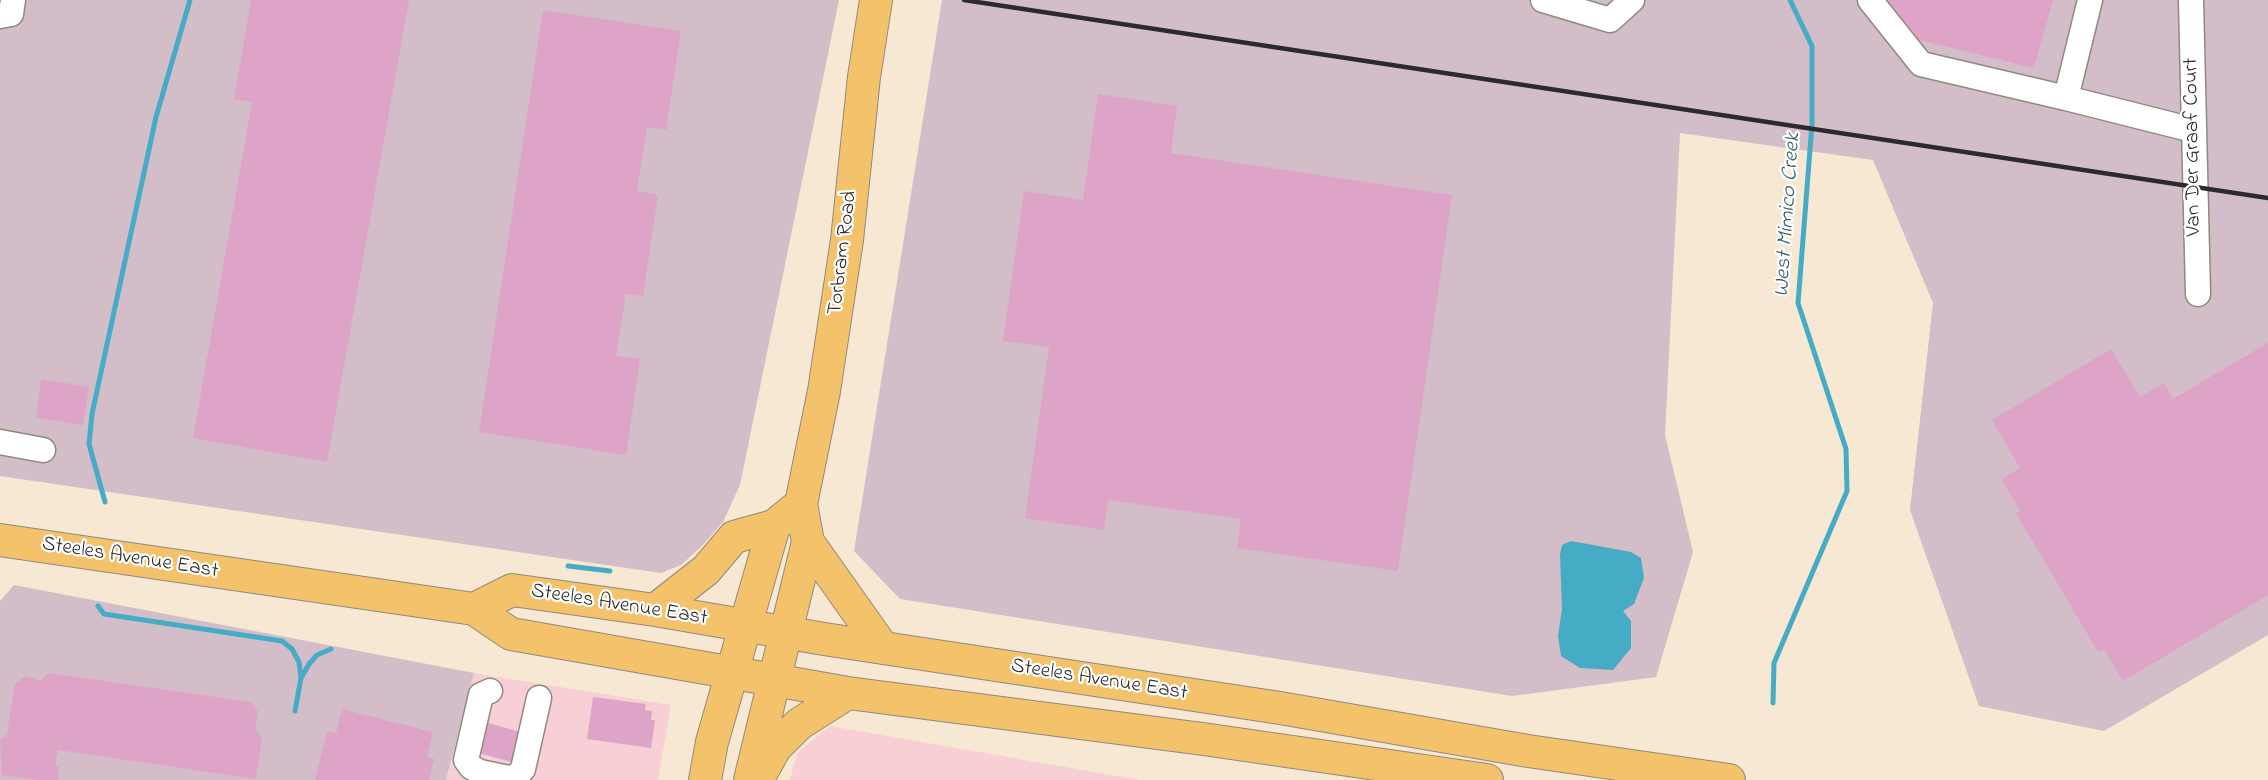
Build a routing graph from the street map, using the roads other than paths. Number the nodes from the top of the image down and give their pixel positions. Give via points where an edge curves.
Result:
1 (14, 0) edge
2 (876, 0) edge
3 (1632, 0) edge
4 (1870, 0) edge
5 (2090, 0) edge
6 (2191, 0) edge
7 (1547, 1) edge
8 (0, 16) edge
9 (2066, 98) junction
10 (2193, 130) junction
11 (2198, 294) dead end
12 (0, 442) edge
13 (43, 450) dead end
14 (801, 504) junction
15 (774, 526) junction
16 (0, 540) edge
17 (808, 542) junction
18 (474, 609) junction
19 (655, 610) junction
20 (746, 626) junction
21 (786, 632) junction
22 (883, 648) junction
23 (732, 672) junction
24 (774, 680) junction
25 (490, 691) dead end
26 (848, 693) junction
27 (539, 698) dead end
28 (705, 780) edge
29 (750, 780) edge
30 (757, 780) edge
31 (1487, 780) edge
32 (1729, 780) edge

1 - 8 street via 11,14
2 - 14 main road, Torbram Road via 847,240 823,400
3 - 7 street via 1610,20
4 - 9 street via 1921,63
5 - 9 street
6 - 10 street, Van Der Graaf Court
9 - 10 street
10 - 11 street, Van Der Graaf Court
12 - 13 street
14 - 15 main road
14 - 17 main road, Torbram Road
15 - 19 main road via 734,537 706,570
15 - 20 main road
16 - 18 main road, Steeles Avenue East
17 - 21 main road, Torbram Road
17 - 22 main road
18 - 19 main road, Steeles Avenue East via 512,590
18 - 23 main road, Steeles Avenue East via 511,634
19 - 20 main road, Steeles Avenue East
20 - 21 main road, Steeles Avenue East
20 - 23 main road
21 - 22 main road, Steeles Avenue East
21 - 24 main road, Torbram Road
22 - 32 main road, Steeles Avenue East
23 - 24 main road, Steeles Avenue East
23 - 28 main road
24 - 26 main road, Steeles Avenue East
24 - 29 main road, Torbram Road
25 - 27 street via 481,695 466,760 480,772 508,778 516,777 523,769
26 - 30 main road via 799,724 775,748
26 - 31 main road, Steeles Avenue East

